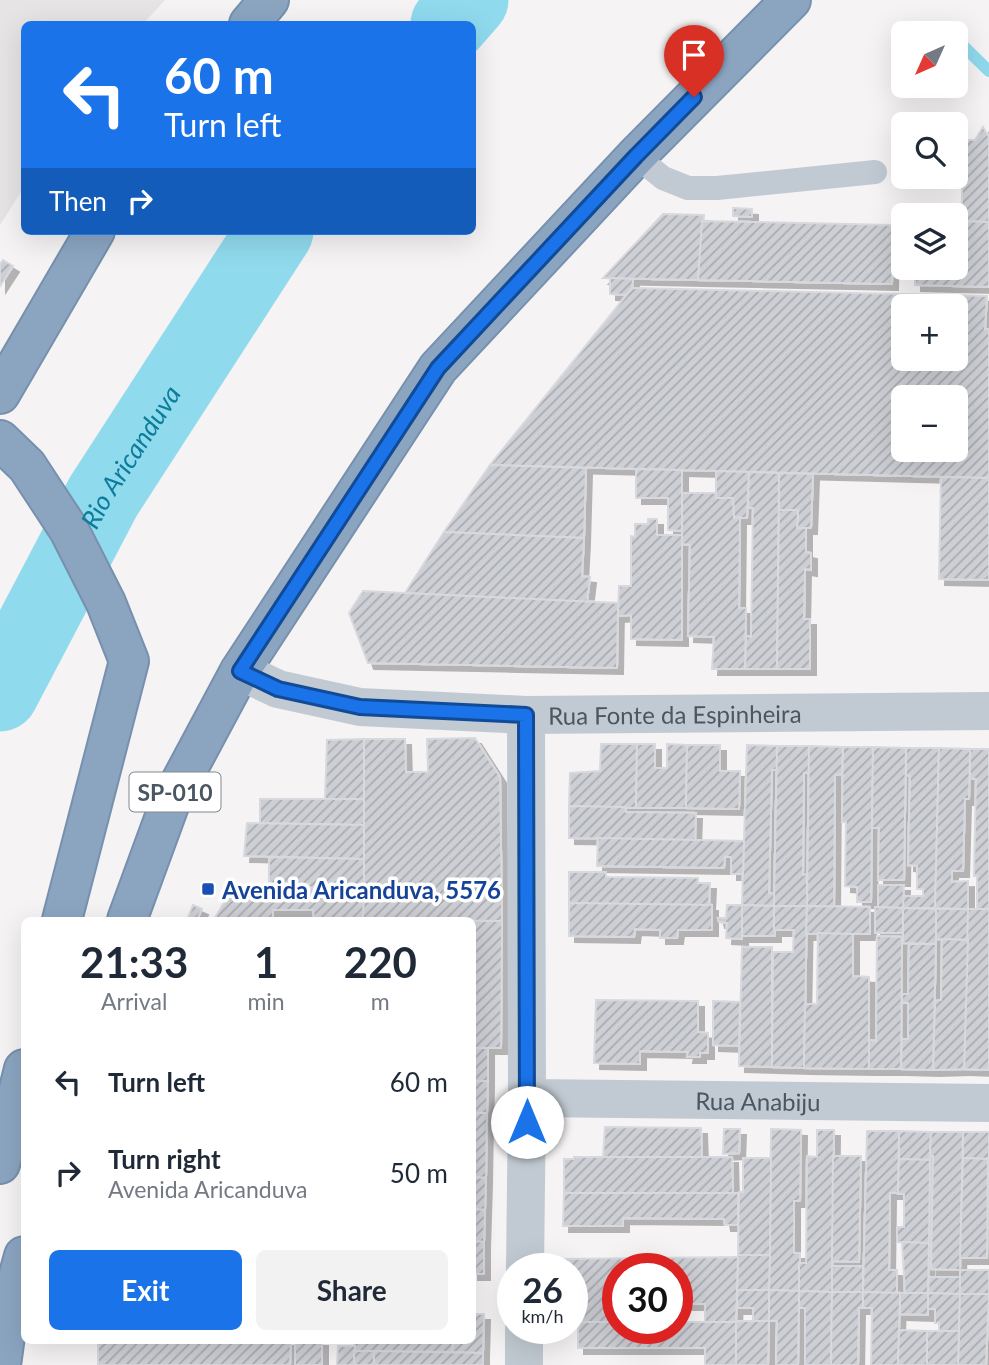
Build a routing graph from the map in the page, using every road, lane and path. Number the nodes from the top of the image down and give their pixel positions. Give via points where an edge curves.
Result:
1 (269, 0) edge
2 (791, 0) edge
3 (252, 21) edge
4 (636, 156) junction
5 (875, 172) dead end
6 (93, 235) edge
7 (0, 394) edge
8 (13, 453) edge
9 (240, 671) junction
10 (989, 711) edge
11 (526, 715) junction
12 (63, 917) edge
13 (129, 917) edge
14 (21, 1081) edge
15 (527, 1098) junction
16 (989, 1103) edge
17 (0, 1164) edge
18 (525, 1253) edge
19 (21, 1263) edge
20 (4, 1302) edge
21 (524, 1344) edge
22 (1, 1365) edge
23 (524, 1365) edge

1 - 3 highway
2 - 4 highway, SP-010
4 - 5 lane via 663,178 688,188
4 - 9 highway, SP-010 via 438,368
6 - 7 highway
8 - 12 highway via 69,530 129,661
9 - 11 street, Rua Fonte da Espinheira via 278,689 360,707
9 - 13 highway, SP-010 via 171,800
10 - 11 street, Rua Fonte da Espinheira
11 - 15 street
14 - 17 highway
15 - 16 street, Rua Anabiju
15 - 18 street
19 - 20 highway
20 - 22 highway
21 - 23 street

